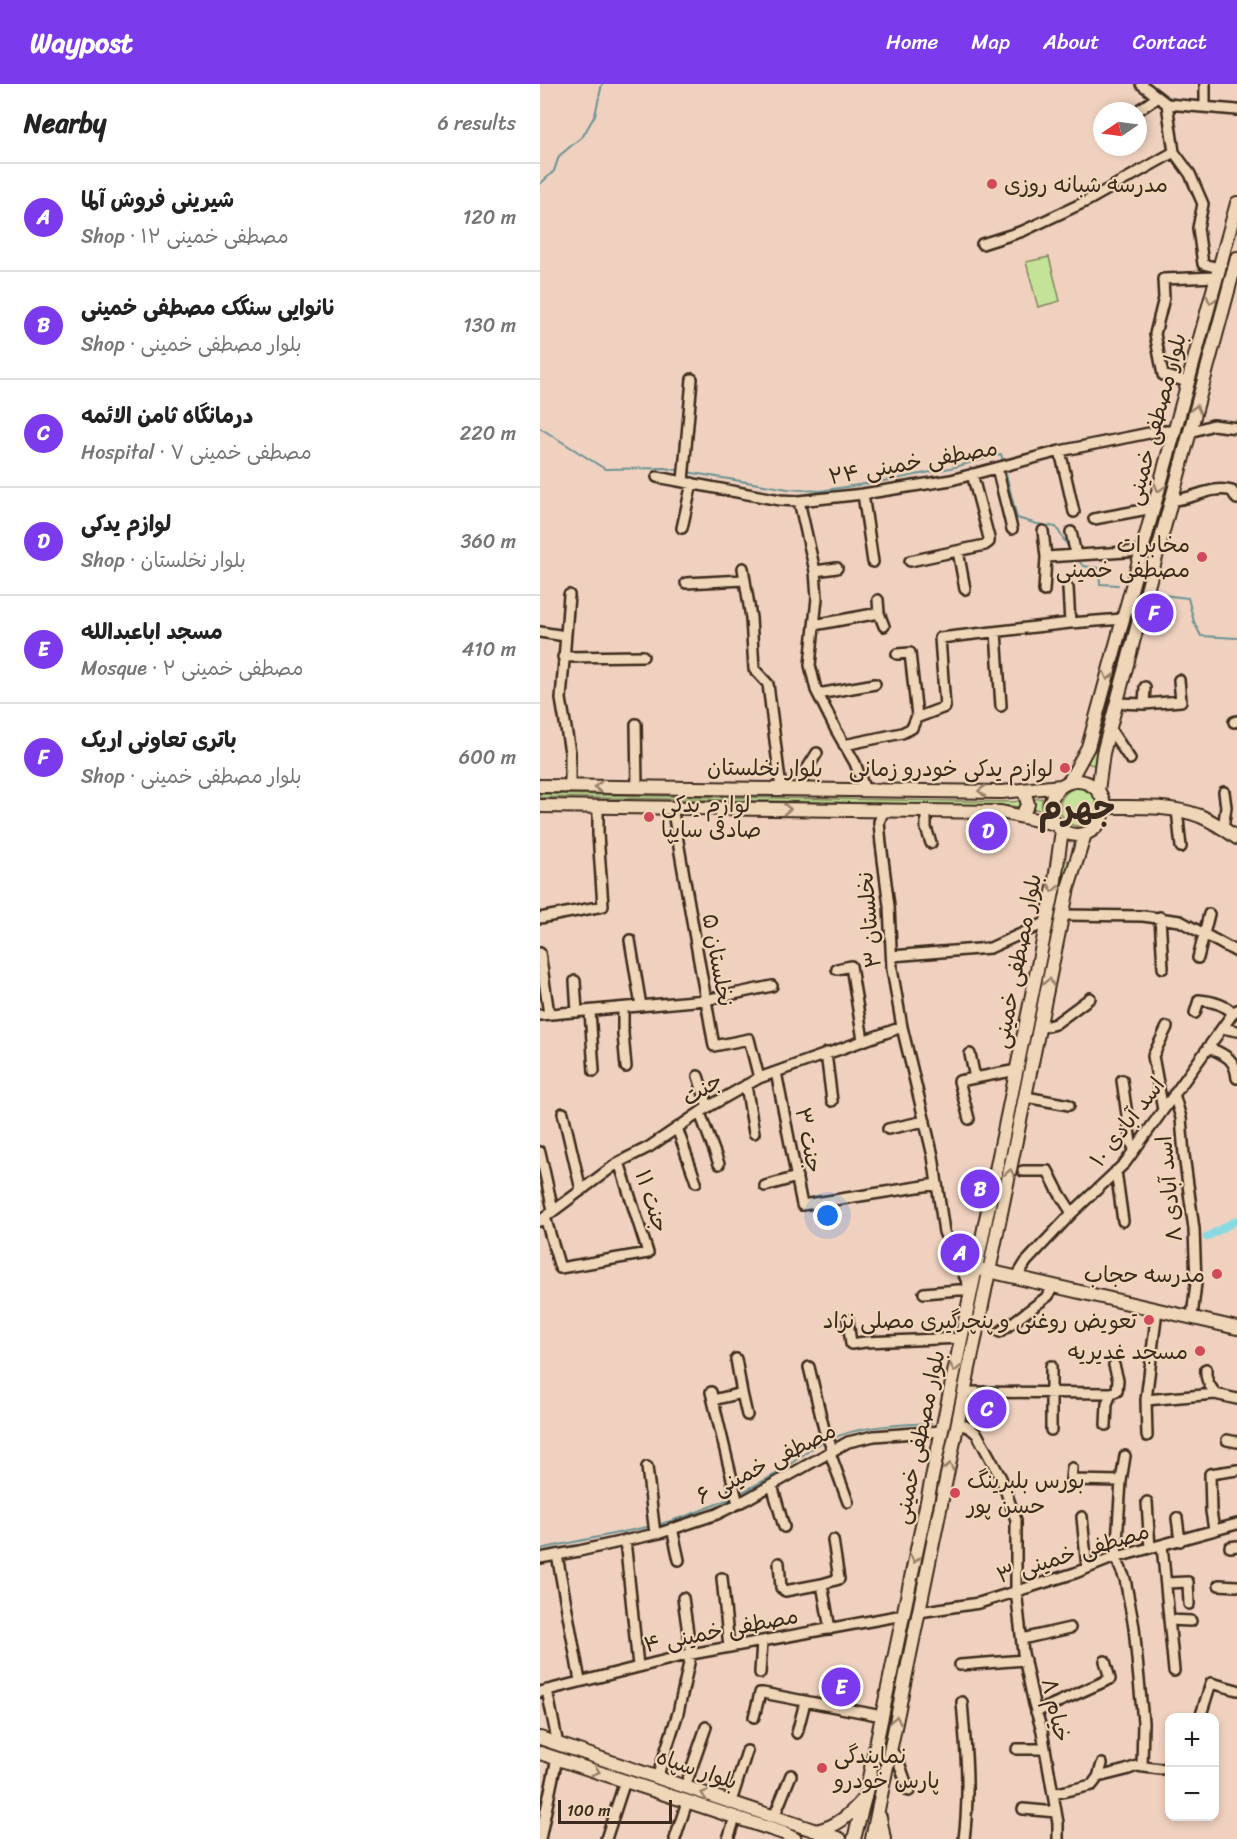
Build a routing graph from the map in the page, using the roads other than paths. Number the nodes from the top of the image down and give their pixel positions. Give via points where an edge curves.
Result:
1 (1141, 84) edge
2 (1205, 84) edge
3 (1158, 97) junction
4 (1147, 104) edge
5 (1167, 104) junction
6 (1205, 106) junction
7 (1237, 110) edge
8 (1174, 152) junction
9 (1237, 203) edge
10 (982, 244) dead end
11 (1237, 258) edge
12 (1218, 272) junction
13 (1205, 375) junction
14 (1190, 376) junction
15 (692, 379) dead end
16 (1237, 428) edge
17 (1175, 431) junction
18 (1190, 432) junction
19 (1060, 451) junction
20 (997, 468) junction
21 (972, 474) junction
22 (657, 477) dead end
23 (687, 482) junction
24 (863, 494) junction
25 (1237, 499) edge
26 (1172, 500) junction
27 (799, 501) junction
28 (1153, 508) junction
29 (1074, 512) dead end
30 (1094, 519) dead end
31 (682, 528) dead end
32 (1012, 528) dead end
33 (1043, 531) dead end
34 (1071, 532) dead end
35 (958, 551) junction
36 (1142, 551) junction
37 (1076, 555) junction
38 (1046, 557) junction
39 (910, 561) dead end
40 (873, 562) dead end
41 (742, 568) dead end
42 (837, 568) dead end
43 (815, 571) junction
44 (744, 580) junction
45 (686, 583) dead end
46 (1068, 588) dead end
47 (965, 589) dead end
48 (1044, 591) dead end
49 (569, 595) dead end
50 (878, 600) dead end
51 (879, 613) junction
52 (1123, 619) junction
53 (1070, 623) junction
54 (814, 625) junction
55 (884, 626) dead end
56 (540, 632) edge
57 (996, 632) junction
58 (565, 636) junction
59 (897, 654) dead end
60 (643, 656) dead end
61 (563, 657) junction
62 (1179, 680) dead end
63 (875, 684) dead end
64 (1145, 687) dead end
65 (818, 694) junction
66 (1117, 702) junction
67 (1144, 704) junction
68 (1001, 706) dead end
69 (916, 718) junction
70 (636, 724) dead end
71 (1110, 729) junction
72 (844, 745) junction
73 (817, 753) dead end
74 (1130, 759) dead end
75 (1065, 784) junction
76 (540, 786) edge
77 (570, 787) junction
78 (637, 787) junction
79 (781, 789) junction
80 (800, 789) junction
81 (865, 790) junction
82 (1021, 790) junction
83 (1098, 791) junction
84 (1224, 792) dead end
85 (1237, 803) edge
86 (540, 806) edge
87 (598, 807) junction
88 (672, 807) junction
89 (1104, 807) junction
90 (1226, 807) junction
91 (884, 810) junction
92 (1177, 810) junction
93 (926, 811) junction
94 (1018, 816) junction
95 (1059, 827) junction
96 (1222, 829) junction
97 (1085, 834) junction
98 (1237, 838) edge
99 (931, 843) dead end
100 (1181, 847) dead end
101 (1209, 914) dead end
102 (1063, 915) junction
103 (1160, 917) junction
104 (540, 918) edge
105 (1047, 922) junction
106 (1204, 935) junction
107 (630, 940) dead end
108 (1237, 952) edge
109 (540, 953) edge
110 (892, 956) junction
111 (1198, 958) dead end
112 (1163, 968) dead end
113 (837, 969) dead end
114 (575, 981) dead end
115 (772, 986) dead end
116 (1090, 998) dead end
117 (705, 1000) junction
118 (641, 1006) junction
119 (623, 1008) junction
120 (590, 1011) junction
121 (577, 1012) junction
122 (1235, 1012) edge
123 (1195, 1013) dead end
124 (545, 1014) edge
125 (902, 1027) junction
126 (1167, 1027) dead end
127 (1040, 1028) junction
128 (1222, 1028) junction
129 (1237, 1031) edge
130 (863, 1040) junction
131 (1208, 1047) junction
132 (826, 1053) junction
133 (970, 1054) dead end
134 (626, 1067) dead end
135 (1017, 1070) junction
136 (594, 1071) dead end
137 (776, 1071) junction
138 (698, 1076) dead end
139 (759, 1078) junction
140 (975, 1078) junction
141 (1237, 1078) edge
142 (1122, 1080) dead end
143 (746, 1085) junction
144 (1174, 1094) junction
145 (1026, 1097) junction
146 (832, 1101) dead end
147 (1069, 1106) dead end
148 (704, 1110) junction
149 (1163, 1110) junction
150 (563, 1113) dead end
151 (1007, 1115) junction
152 (1021, 1118) junction
153 (969, 1119) dead end
154 (925, 1121) junction
155 (677, 1128) junction
156 (888, 1129) dead end
157 (754, 1133) dead end
158 (1135, 1149) junction
159 (540, 1152) edge
160 (619, 1162) junction
161 (719, 1164) dead end
162 (1023, 1171) dead end
163 (1116, 1171) junction
164 (797, 1177) junction
165 (696, 1182) dead end
166 (937, 1184) junction
167 (765, 1186) dead end
168 (581, 1190) junction
169 (553, 1210) junction
170 (1072, 1213) junction
171 (542, 1219) edge
172 (1123, 1221) dead end
173 (976, 1268) junction
174 (990, 1272) junction
175 (1016, 1278) junction
176 (1053, 1286) junction
177 (971, 1290) junction
178 (924, 1293) dead end
179 (1157, 1310) junction
180 (1192, 1317) junction
181 (848, 1320) dead end
182 (1237, 1328) edge
183 (1000, 1332) dead end
184 (962, 1338) junction
185 (736, 1359) dead end
186 (1114, 1365) dead end
187 (1051, 1366) dead end
188 (809, 1367) dead end
189 (1206, 1369) dead end
190 (965, 1392) junction
191 (742, 1393) junction
192 (1051, 1394) junction
193 (1111, 1394) junction
194 (1215, 1394) junction
195 (1236, 1395) edge
196 (1146, 1400) junction
197 (747, 1415) dead end
198 (958, 1423) junction
199 (1106, 1425) dead end
200 (1051, 1430) dead end
201 (942, 1431) junction
202 (1147, 1436) dead end
203 (832, 1452) junction
204 (1125, 1456) dead end
205 (647, 1467) dead end
206 (1072, 1468) dead end
207 (1237, 1470) edge
208 (1121, 1481) junction
209 (772, 1485) junction
210 (848, 1502) dead end
211 (1147, 1502) dead end
212 (738, 1504) junction
213 (924, 1516) junction
214 (1082, 1517) dead end
215 (1177, 1518) dead end
216 (938, 1519) junction
217 (1237, 1524) edge
218 (784, 1527) dead end
219 (672, 1528) junction
220 (1214, 1530) junction
221 (655, 1534) junction
222 (625, 1540) junction
223 (833, 1540) dead end
224 (1180, 1541) junction
225 (1162, 1545) junction
226 (1150, 1548) junction
227 (557, 1555) junction
228 (540, 1558) edge
229 (1116, 1558) junction
230 (679, 1560) dead end
231 (779, 1563) dead end
232 (1087, 1568) junction
233 (1188, 1571) dead end
234 (722, 1578) dead end
235 (1188, 1582) junction
236 (1166, 1583) junction
237 (822, 1584) junction
238 (1219, 1585) dead end
239 (1237, 1586) edge
240 (1016, 1590) junction
241 (683, 1598) dead end
242 (1190, 1604) dead end
243 (919, 1612) junction
244 (903, 1615) junction
245 (1169, 1620) junction
246 (1191, 1621) dead end
247 (1070, 1628) dead end
248 (830, 1629) junction
249 (1022, 1639) junction
250 (762, 1641) junction
251 (729, 1647) junction
252 (692, 1654) junction
253 (1025, 1660) junction
254 (1104, 1661) dead end
255 (960, 1665) dead end
256 (638, 1666) junction
257 (1174, 1671) dead end
258 (760, 1673) dead end
259 (580, 1682) junction
260 (1237, 1690) edge
261 (544, 1691) edge
262 (805, 1702) junction
263 (962, 1702) dead end
264 (1036, 1712) junction
265 (1202, 1713) edge
266 (882, 1716) junction
267 (754, 1717) dead end
268 (706, 1727) dead end
269 (797, 1733) dead end
270 (540, 1738) edge
271 (558, 1744) junction
272 (1017, 1749) dead end
273 (1045, 1749) junction
274 (747, 1751) dead end
275 (890, 1751) junction
276 (540, 1753) edge
277 (557, 1758) junction
278 (1102, 1764) dead end
279 (1142, 1767) junction
280 (1165, 1768) edge
281 (791, 1775) dead end
282 (1098, 1777) junction
283 (657, 1778) junction
284 (625, 1781) junction
285 (685, 1787) junction
286 (909, 1791) dead end
287 (1053, 1794) junction
288 (865, 1797) junction
289 (687, 1802) junction
290 (731, 1802) junction
291 (879, 1803) junction
292 (1023, 1809) dead end
293 (1056, 1812) junction
294 (774, 1817) junction
295 (735, 1818) junction
296 (781, 1836) edge
297 (828, 1836) edge
298 (540, 1839) edge
299 (606, 1839) edge
300 (675, 1839) edge
301 (728, 1839) edge
302 (795, 1839) edge
303 (854, 1839) edge
304 (872, 1839) edge
305 (884, 1839) edge
306 (964, 1839) edge
307 (1059, 1839) edge

1 - 3 street
2 - 6 street
3 - 4 street
3 - 5 street
5 - 6 street
5 - 8 street
6 - 7 street
8 - 10 street via 1087,201 1023,231
8 - 12 street via 1190,174 1203,204 1198,228 1203,264
9 - 12 main road, بلوار مصطفی خمینی
11 - 13 main road, بلوار مصطفی خمینی
12 -> 14 main road, بلوار مصطفی خمینی
12 - 14 street via 1163,279 1164,298 1155,334 1163,375
13 - 14 main road
18 -> 13 main road, بلوار مصطفی خمینی
14 - 17 main road, بلوار مصطفی خمینی
15 - 23 street
16 - 18 street via 1213,425
17 - 19 street, مصطفی خمینی ۲۴
17 -> 28 main road, بلوار مصطفی خمینی
18 - 26 main road, بلوار مصطفی خمینی
19 - 20 street, مصطفی خمینی ۲۴
19 - 29 street
20 - 21 street, مصطفی خمینی ۲۴
20 - 32 street
21 - 24 street, مصطفی خمینی ۲۴
21 - 35 street via 989,542
22 - 23 street, مصطفی خمینی ۲۴
23 - 27 street, مصطفی خمینی ۲۴
23 - 31 street
24 - 27 street, مصطفی خمینی ۲۴
24 - 40 street
25 - 26 street via 1232,491 1215,489
26 - 66 main road, بلوار مصطفی خمینی
27 - 43 street
28 - 30 street
28 - 36 main road, بلوار مصطفی خمینی
33 - 38 street
34 - 37 street
35 - 39 street
35 - 47 street
36 - 37 street
36 - 52 main road, بلوار مصطفی خمینی
37 - 38 street
38 - 48 street
41 - 44 street
42 - 43 street
43 - 54 street via 818,598
44 - 45 street
44 - 79 street via 754,669 768,684
46 - 53 street
49 - 58 street
50 - 51 street
51 - 54 street
51 - 55 street
52 - 53 street
52 -> 75 main road, بلوار مصطفی خمینی via 1088,747
53 - 57 street
54 - 65 street via 810,665
56 - 58 street
57 - 68 street
57 - 69 street via 940,638 945,707
58 - 61 street
59 - 69 street via 910,653
60 - 61 street
61 - 77 street via 561,699 570,752
62 - 67 street via 1181,701
63 - 65 street
64 - 67 street
65 - 72 street
66 - 67 street
66 - 71 main road, بلوار مصطفی خمینی
69 - 72 street via 912,728 902,733
70 - 78 street
71 - 74 street
71 - 83 main road, بلوار مصطفی خمینی
72 - 81 street
73 - 80 street
75 - 82 main road, بلوار نخلستان
75 - 83 main road via 1085,782
75 - 95 main road via 1051,800 1052,817
76 - 77 main road, بلوار نخلستان
78 -> 77 main road, بلوار نخلستان
78 - 79 main road, بلوار نخلستان
79 - 80 main road, بلوار نخلستان
80 - 81 main road, بلوار نخلستان
82 -> 81 main road, بلوار نخلستان
82 - 94 main road via 1028,804
83 - 89 main road
84 - 90 street
85 - 90 street
86 - 87 main road, بلوار نخلستان
87 - 88 main road, بلوار نخلستان
87 - 104 street via 603,906
88 -> 91 main road, بلوار نخلستان
88 - 117 street, نخلستان ۵
89 - 92 main road
89 - 97 main road via 1099,824
90 - 96 street
91 - 93 main road, بلوار نخلستان
91 - 110 street, نخلستان ۳ via 879,822
92 - 96 main road via 1201,816
92 - 100 street
93 - 94 main road, بلوار نخلستان via 1001,812
93 - 99 street
94 - 95 main road, بلوار نخلستان
95 - 97 main road via 1077,835
95 -> 105 main road, بلوار مصطفی خمینی
96 - 98 main road
97 - 102 main road, بلوار مصطفی خمینی
101 - 106 street
102 - 103 street
127 -> 102 main road, بلوار مصطفی خمینی
103 - 106 street via 1180,921
103 - 112 street
105 - 110 street via 990,948
105 - 135 main road, بلوار مصطفی خمینی
106 - 108 street
106 - 111 street
107 - 118 street
109 - 124 street
110 - 125 street, نخلستان ۳
113 - 130 street via 851,966
114 - 121 street
115 - 117 street
116 - 127 street via 1054,1024
117 - 118 street
117 - 139 street, نخلستان ۵ via 714,1046 749,1039
118 - 119 street
119 - 120 street
119 - 134 street
120 - 121 street
120 - 136 street
121 - 124 street
122 - 123 street via 1199,1000
122 - 128 street, اسد آبادی ۱۰
125 - 130 street, جنت
125 - 154 street, نخلستان ۳
126 - 149 street via 1153,1056
127 - 145 main road, بلوار مصطفی خمینی
128 - 129 street
128 - 131 street, اسد آبادی ۱۰
130 - 132 street, جنت
131 - 141 street via 1235,1065
131 - 144 street, اسد آبادی ۱۰
132 - 137 street, جنت
132 - 146 street
133 - 140 street
135 - 140 street
135 - 151 main road, بلوار مصطفی خمینی
137 - 139 street, جنت
137 - 164 street, جنت ۳
138 - 148 street
139 - 143 street, جنت
140 - 153 street via 959,1081
142 - 158 street
143 - 148 street, جنت
143 - 157 street
144 - 149 street, اسد آبادی ۱۰
144 - 180 street, اسد آبادی ۸ via 1181,1118 1194,1229 1196,1283
145 - 147 street
145 - 152 main road, بلوار مصطفی خمینی
148 - 155 street, جنت
148 - 161 street
149 - 158 street, اسد آبادی ۱۰
150 - 168 street
151 - 152 main road
151 - 173 main road, بلوار مصطفی خمینی
174 -> 152 main road, بلوار مصطفی خمینی
154 - 156 street
154 - 166 street, نخلستان ۳
155 - 160 street, جنت
155 - 165 street
158 - 163 street, اسد آبادی ۱۰
159 - 169 street
160 - 168 street, جنت
160 - 171 street, جنت ۱۱ via 648,1253 560,1268
162 - 170 street via 1048,1171
163 - 170 street, اسد آبادی ۱۰
163 - 172 street
164 - 166 street, جنت ۳ via 802,1204
164 - 167 street
166 - 177 street, نخلستان ۳ via 944,1232
168 - 169 street, جنت
169 - 171 street, جنت
170 - 175 street, اسد آبادی ۱۰
173 - 174 main road
173 - 177 main road, بلوار مصطفی خمینی
174 - 175 main road
174 - 190 main road, بلوار مصطفی خمینی
175 - 176 main road
176 - 179 main road
176 - 183 street via 1048,1296
177 - 178 street
177 - 184 main road, بلوار مصطفی خمینی
179 - 180 main road
179 - 196 street
180 - 182 main road
181 - 184 street via 851,1344
184 -> 201 main road, بلوار مصطفی خمینی
185 - 191 street
186 - 193 street via 1117,1391
187 - 192 street
188 - 203 street
189 - 194 street via 1207,1382
190 - 192 street
190 - 198 main road, بلوار مصطفی خمینی
191 - 197 street
191 - 212 street via 712,1396
192 - 193 street
192 - 200 street
193 - 199 street
194 - 195 street
194 - 196 street
196 - 202 street
216 -> 198 main road, بلوار مصطفی خمینی
198 - 240 street, خیام ۸ via 977,1434 1001,1478 1016,1520
201 - 203 street, مصطفی خمینی ۶ via 874,1436 848,1442
201 - 213 main road, بلوار مصطفی خمینی
203 - 209 street, مصطفی خمینی ۶
203 - 210 street
204 - 208 street
205 - 221 street
206 - 208 street via 1071,1480
207 - 220 street via 1210,1474
208 - 229 street
209 - 212 street, مصطفی خمینی ۶
209 - 218 street
211 - 226 street
212 - 219 street, مصطفی خمینی ۶
213 - 216 main road
213 -> 244 main road, بلوار مصطفی خمینی
214 - 232 street
215 - 224 street
216 - 243 main road, بلوار مصطفی خمینی
217 - 220 street, مصطفی خمینی ۳
219 - 221 street, مصطفی خمینی ۶
219 - 230 street
220 - 224 street, مصطفی خمینی ۳
221 - 222 street, مصطفی خمینی ۶
222 - 227 street, مصطفی خمینی ۶
222 - 256 street
223 - 237 street via 839,1579
224 - 225 street, مصطفی خمینی ۳
225 - 226 street, مصطفی خمینی ۳
225 - 236 street
226 - 229 street, مصطفی خمینی ۳
227 - 228 street, مصطفی خمینی ۶
227 - 259 street
229 - 232 street, مصطفی خمینی ۳
229 - 279 street via 1125,1580 1134,1627 1143,1722
231 - 237 street via 781,1588 785,1591
232 - 240 street, مصطفی خمینی ۳
233 - 235 street
234 - 251 street
235 - 236 street
235 - 242 street
236 - 245 street
237 - 248 street
238 - 239 street
240 - 243 street, مصطفی خمینی ۳ via 979,1603
240 - 249 street, خیام ۸
241 - 252 street
275 -> 243 main road, بلوار مصطفی خمینی
244 - 248 street, مصطفی خمینی ۴
244 - 266 main road, بلوار مصطفی خمینی
245 - 246 street
245 - 257 street
247 - 249 street
248 - 250 street, مصطفی خمینی ۴
249 - 253 street, خیام ۸
250 - 251 street, مصطفی خمینی ۴
250 - 258 street
251 - 252 street, مصطفی خمینی ۴
252 - 256 street, مصطفی خمینی ۴
252 - 283 street
253 - 255 street
253 - 264 street, خیام ۸
254 - 264 street via 1110,1679
256 - 259 street, مصطفی خمینی ۴
259 - 261 street, مصطفی خمینی ۴
260 - 265 street via 1211,1683
261 - 271 street
262 - 266 street
262 - 267 street via 760,1693
262 - 269 street
263 - 306 street via 968,1768
264 - 273 street, خیام ۸
266 - 288 main road, بلوار مصطفی خمینی
268 - 285 street
270 - 271 main road, بلوار سپاه
271 - 283 main road, بلوار سپاه
272 - 273 street
273 - 287 street, خیام ۸
274 - 290 street
275 - 286 street via 897,1757
275 - 291 main road, بلوار مصطفی خمینی
276 - 277 main road, بلوار سپاه
277 -> 284 main road, بلوار سپاه
277 - 298 street
278 - 282 street
279 - 280 street
279 - 282 street
281 - 294 street
282 - 287 street via 1092,1785
283 - 285 main road, بلوار سپاه
284 - 289 main road, بلوار سپاه
284 - 299 street
290 -> 285 main road, بلوار سپاه
287 - 293 street, خیام ۸
288 - 297 main road via 839,1823 828,1828
288 - 303 main road, بلوار مصطفی خمینی
289 - 295 main road, بلوار سپاه
289 - 300 street
290 - 294 main road, بلوار سپاه
291 - 304 main road, بلوار مصطفی خمینی
291 - 305 main road
292 - 293 street
293 - 307 street, خیام ۸
294 - 297 main road, بلوار سپاه
295 - 296 main road, بلوار سپاه
295 - 301 street
296 - 302 main road, بلوار سپاه

